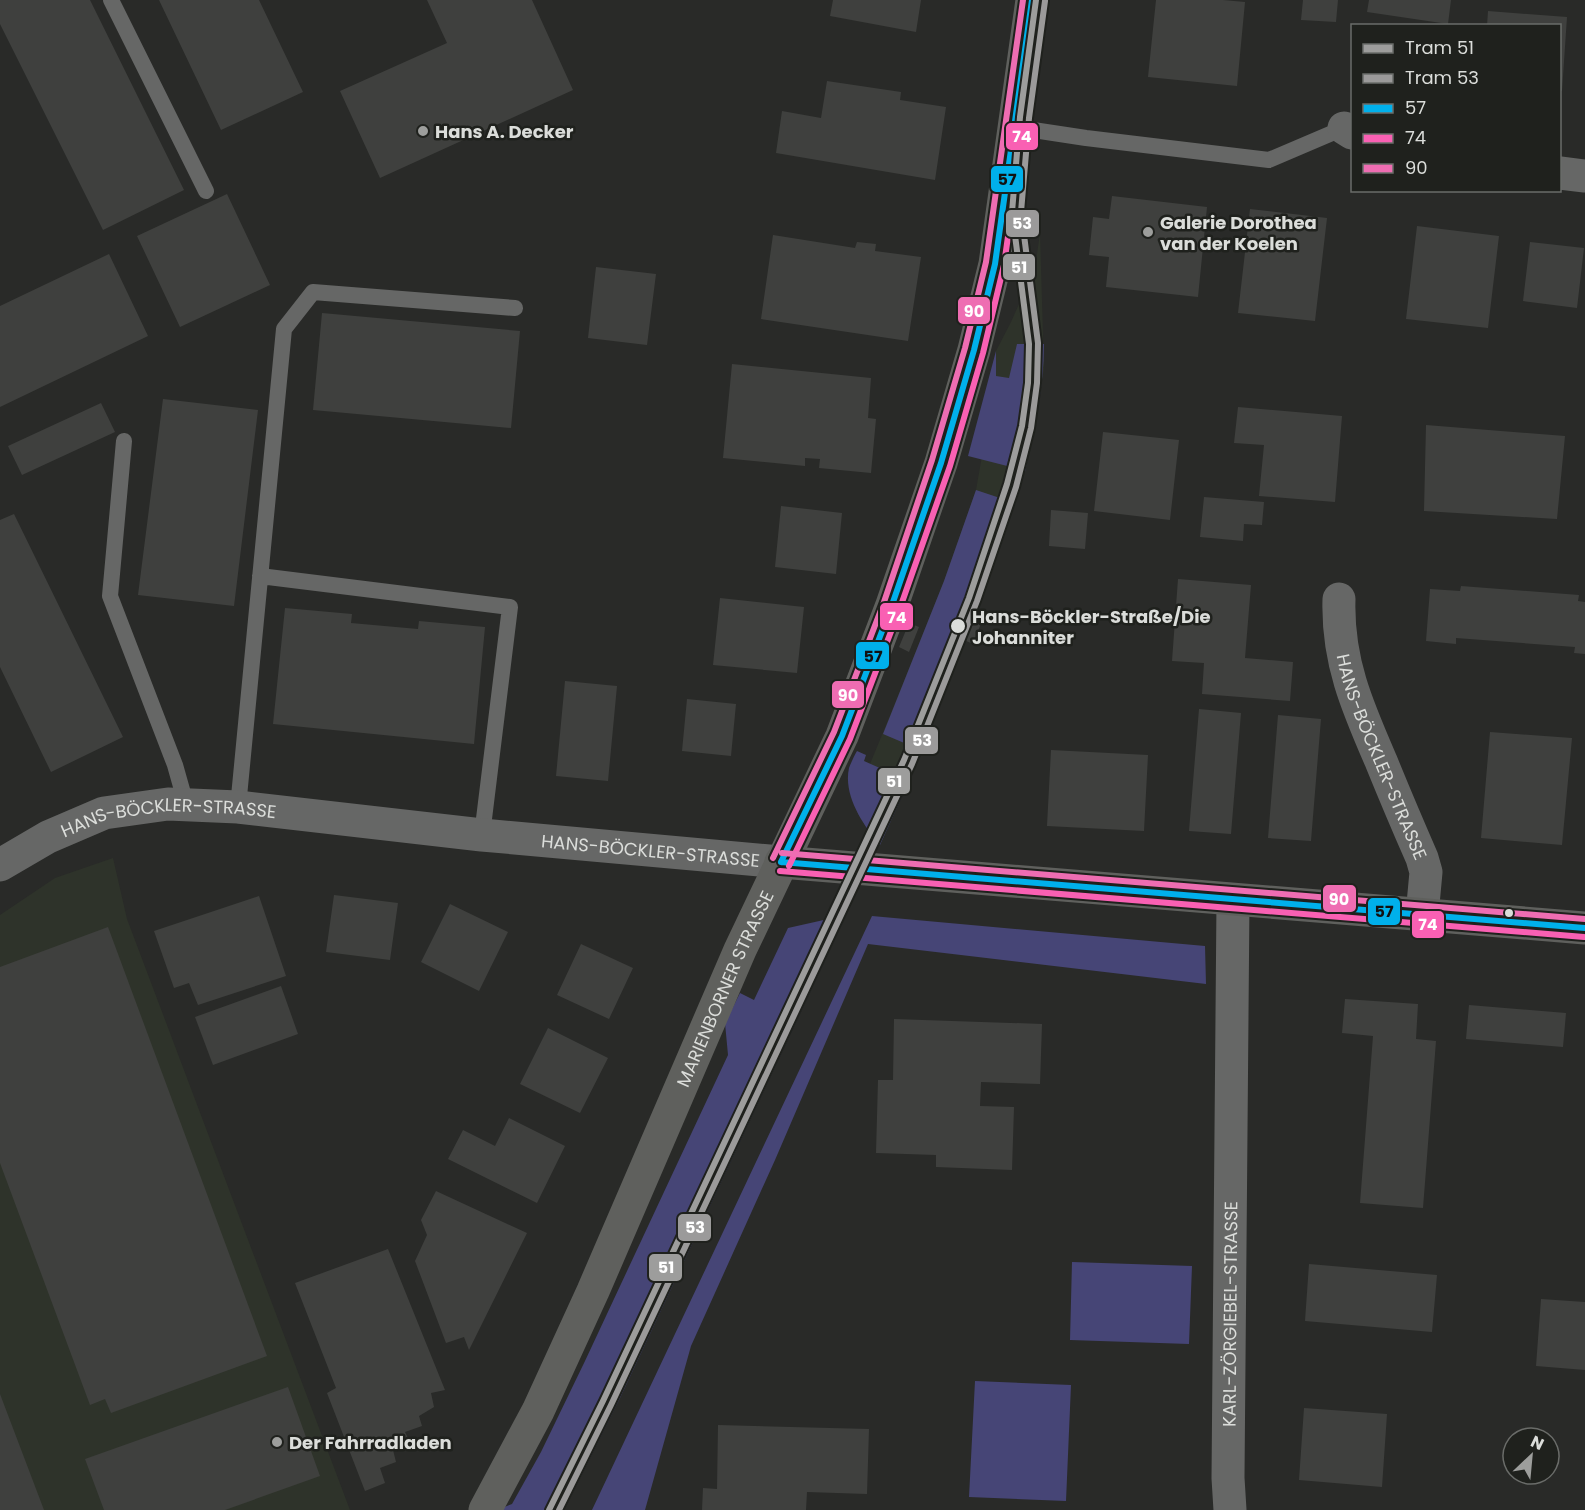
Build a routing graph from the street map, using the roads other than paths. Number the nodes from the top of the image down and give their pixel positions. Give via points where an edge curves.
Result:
1 (111, 0) edge
2 (1032, 0) edge
3 (1014, 127) junction
4 (1348, 130) edge
5 (1561, 172) edge
6 (1585, 176) edge
7 (206, 191) dead end
8 (515, 308) dead end
9 (124, 441) dead end
10 (260, 576) junction
11 (1339, 599) dead end
12 (186, 804) junction
13 (238, 807) junction
14 (482, 835) junction
15 (781, 862) junction
16 (0, 865) edge
17 (1233, 900) junction
18 (1422, 915) junction
19 (1585, 928) edge
20 (485, 1510) edge
21 (1230, 1510) edge

1 - 7 lane
2 - 3 street, MARIENBORNER STRASSE
3 - 4 lane via 1269,160
3 - 15 street, MARIENBORNER STRASSE via 994,264 941,463 842,736
5 - 6 street
8 - 10 lane via 313,292 284,329
9 - 12 lane via 110,596 175,765
10 - 13 lane
10 - 14 lane via 510,607
11 - 18 street, HANS-BÖCKLER-STRASSE via 1338,628 1357,706 1426,872
12 - 13 street, HANS-BÖCKLER-STRASSE
12 - 16 street, HANS-BÖCKLER-STRASSE via 104,813 48,837
13 - 14 street, HANS-BÖCKLER-STRASSE
14 - 15 street, HANS-BÖCKLER-STRASSE
15 - 17 street, HANS-BÖCKLER-STRASSE
15 - 20 street, MARIENBORNER STRASSE via 542,1401
17 - 18 street, HANS-BÖCKLER-STRASSE
17 - 21 street, KARL-ZÖRGIEBEL-STRASSE
18 - 19 street, HANS-BÖCKLER-STRASSE

